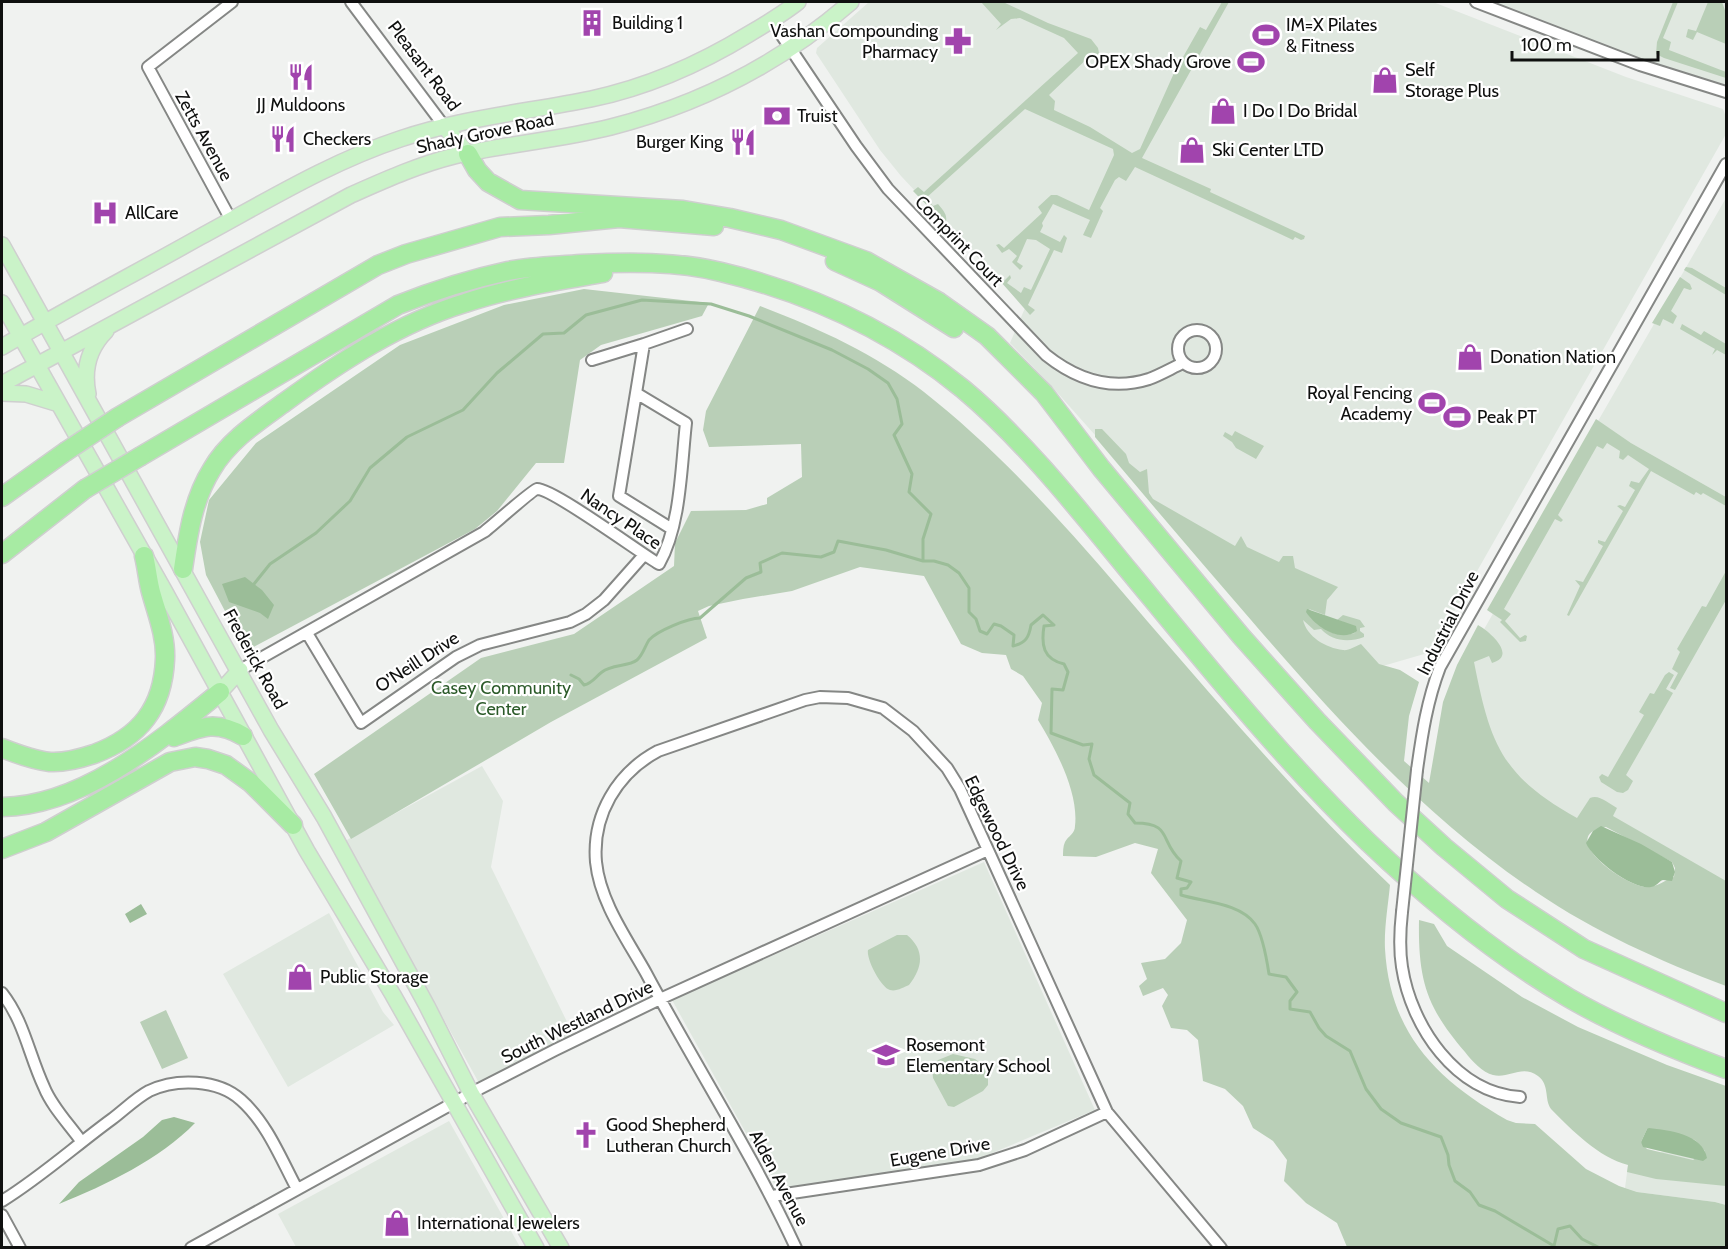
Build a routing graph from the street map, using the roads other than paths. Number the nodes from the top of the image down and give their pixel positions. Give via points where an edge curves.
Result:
1 (232, 2) edge
2 (351, 2) edge
3 (798, 2) edge
4 (851, 2) edge
5 (1476, 2) edge
6 (772, 21) junction
7 (790, 49) junction
8 (1726, 92) edge
9 (444, 126) junction
10 (468, 154) junction
11 (1726, 164) edge
12 (231, 220) junction
13 (2, 245) edge
14 (660, 264) junction
15 (2, 303) edge
16 (44, 322) junction
17 (112, 324) junction
18 (687, 329) dead end
19 (20, 336) junction
20 (644, 344) junction
21 (2, 347) edge
22 (61, 352) junction
23 (592, 360) dead end
24 (1183, 363) dead end
25 (36, 365) junction
26 (2, 384) edge
27 (2, 393) edge
28 (636, 393) junction
29 (59, 404) junction
30 (90, 405) junction
31 (59, 456) junction
32 (1101, 468) junction
33 (2, 483) edge
34 (85, 489) junction
35 (2, 497) edge
36 (672, 529) junction
37 (2, 540) edge
38 (2, 554) edge
39 (644, 555) junction
40 (144, 556) junction
41 (183, 569) junction
42 (307, 633) junction
43 (240, 670) junction
44 (220, 692) junction
45 (243, 736) junction
46 (155, 744) junction
47 (2, 748) edge
48 (2, 807) edge
49 (293, 825) junction
50 (2, 849) edge
51 (988, 849) junction
52 (1670, 989) junction
53 (2, 993) edge
54 (660, 999) junction
55 (1726, 1000) edge
56 (1726, 1006) edge
57 (1726, 1013) edge
58 (1726, 1069) edge
59 (471, 1093) junction
60 (1520, 1097) dead end
61 (454, 1102) junction
62 (1107, 1112) junction
63 (81, 1141) junction
64 (297, 1189) junction
65 (772, 1196) junction
66 (2, 1201) edge
67 (2, 1215) edge
68 (206, 1244) edge
69 (20, 1248) edge
70 (191, 1248) edge
71 (536, 1248) edge
72 (561, 1248) edge
73 (796, 1248) edge
74 (1221, 1248) edge

1 - 12 street, Zetts Avenue via 148,67
2 - 9 street, Pleasant Road
3 - 6 main road, Shady Grove Road
4 - 7 main road, Shady Grove Road
5 - 8 street via 1640,65
6 - 7 street, Comprint Court
6 - 9 main road, Shady Grove Road via 665,78 590,99
7 - 10 main road, Shady Grove Road via 736,82 677,108 610,128
7 - 24 street, Comprint Court via 888,189 1046,355 1083,378 1116,384 1151,378
9 - 10 main road, Pleasant Road
9 - 12 main road, Shady Grove Road via 399,139 342,163
10 - 17 main road, Shady Grove Road via 407,170 351,195
10 - 32 highway via 488,182 520,200 683,210 730,218 781,230 866,261 939,302 987,336 1044,393
11 - 60 street, Industrial Drive, bridge via 1440,667 1422,728 1402,912 1400,952 1405,981 1429,1037 1457,1069 1489,1090
12 - 16 main road, Shady Grove Road
13 - 16 main road, Frederick Road
14 - 34 highway, bridge via 610,263 509,271 420,296 398,305
14 - 41 highway via 545,283 465,303 409,325 336,365 244,431 212,468 197,499
14 - 58 highway via 718,271 813,299 906,348 962,388 1001,424 1081,512 1254,720 1366,840 1416,886 1494,949 1570,999 1664,1046
15 - 19 main road
16 - 19 main road, Shady Grove Road
16 - 22 main road, Frederick Road
17 - 22 main road, Shady Grove Road
17 - 30 main road via 89,357 85,379
18 - 20 street
19 - 21 main road, Shady Grove Road
19 - 25 main road
20 - 23 street
20 - 28 street, Nancy Place
22 - 25 main road, Shady Grove Road
22 - 30 main road, Frederick Road
25 - 26 main road, Shady Grove Road
25 - 29 main road
27 - 29 main road via 26,393
28 - 36 street, Nancy Place via 686,423
28 - 36 street, Nancy Place via 620,496
29 - 40 main road
30 - 41 main road, Frederick Road
31 - 32 highway, bridge via 118,417 378,265 500,227 619,218 727,227 829,258 881,282 990,354
31 - 33 highway
31 - 35 highway
32 - 52 highway via 1309,713 1436,840 1507,899 1547,926 1584,949
34 - 37 highway
34 - 38 highway
36 - 39 street, Nancy Place via 659,564
39 - 42 street, Nancy Place via 566,503 537,489 484,532
39 - 42 street, O'Neill Drive via 604,600 586,614 480,645 456,657 361,723
40 - 44 main road
40 - 47 highway via 165,657 161,691 153,709 131,735 111,748 71,761 49,762
41 - 43 main road, Frederick Road
42 - 43 street
43 - 44 main road
43 - 59 main road, Frederick Road via 428,1006
44 - 45 main road
44 - 46 highway
45 - 46 highway via 219,725 194,729
45 - 49 main road
46 - 48 highway via 74,791
49 - 50 highway via 251,783 226,765 195,757 170,762 46,832
49 - 61 main road
51 - 54 street, South Westland Drive
51 - 54 street, Edgewood Drive via 960,789 936,754 896,716 869,703 848,698 805,700 658,751 633,768 605,806 596,837 596,863 602,893
51 - 62 street, Edgewood Drive
52 - 55 highway
52 - 56 highway
52 - 57 highway
53 - 63 street via 22,1026 48,1096
54 - 59 street, South Westland Drive
54 - 65 street, Alden Avenue
59 - 61 street, South Westland Drive
59 - 72 main road, Frederick Road
61 - 64 street, South Westland Drive
61 - 71 main road
62 - 65 street, Eugene Drive via 1025,1150 979,1166
62 - 74 street, Edgewood Drive
63 - 64 street via 148,1092 192,1082 213,1086 241,1100 262,1125
63 - 66 street
64 - 68 street, South Westland Drive
65 - 73 street, Alden Avenue
67 - 69 street
68 - 70 street, South Westland Drive

